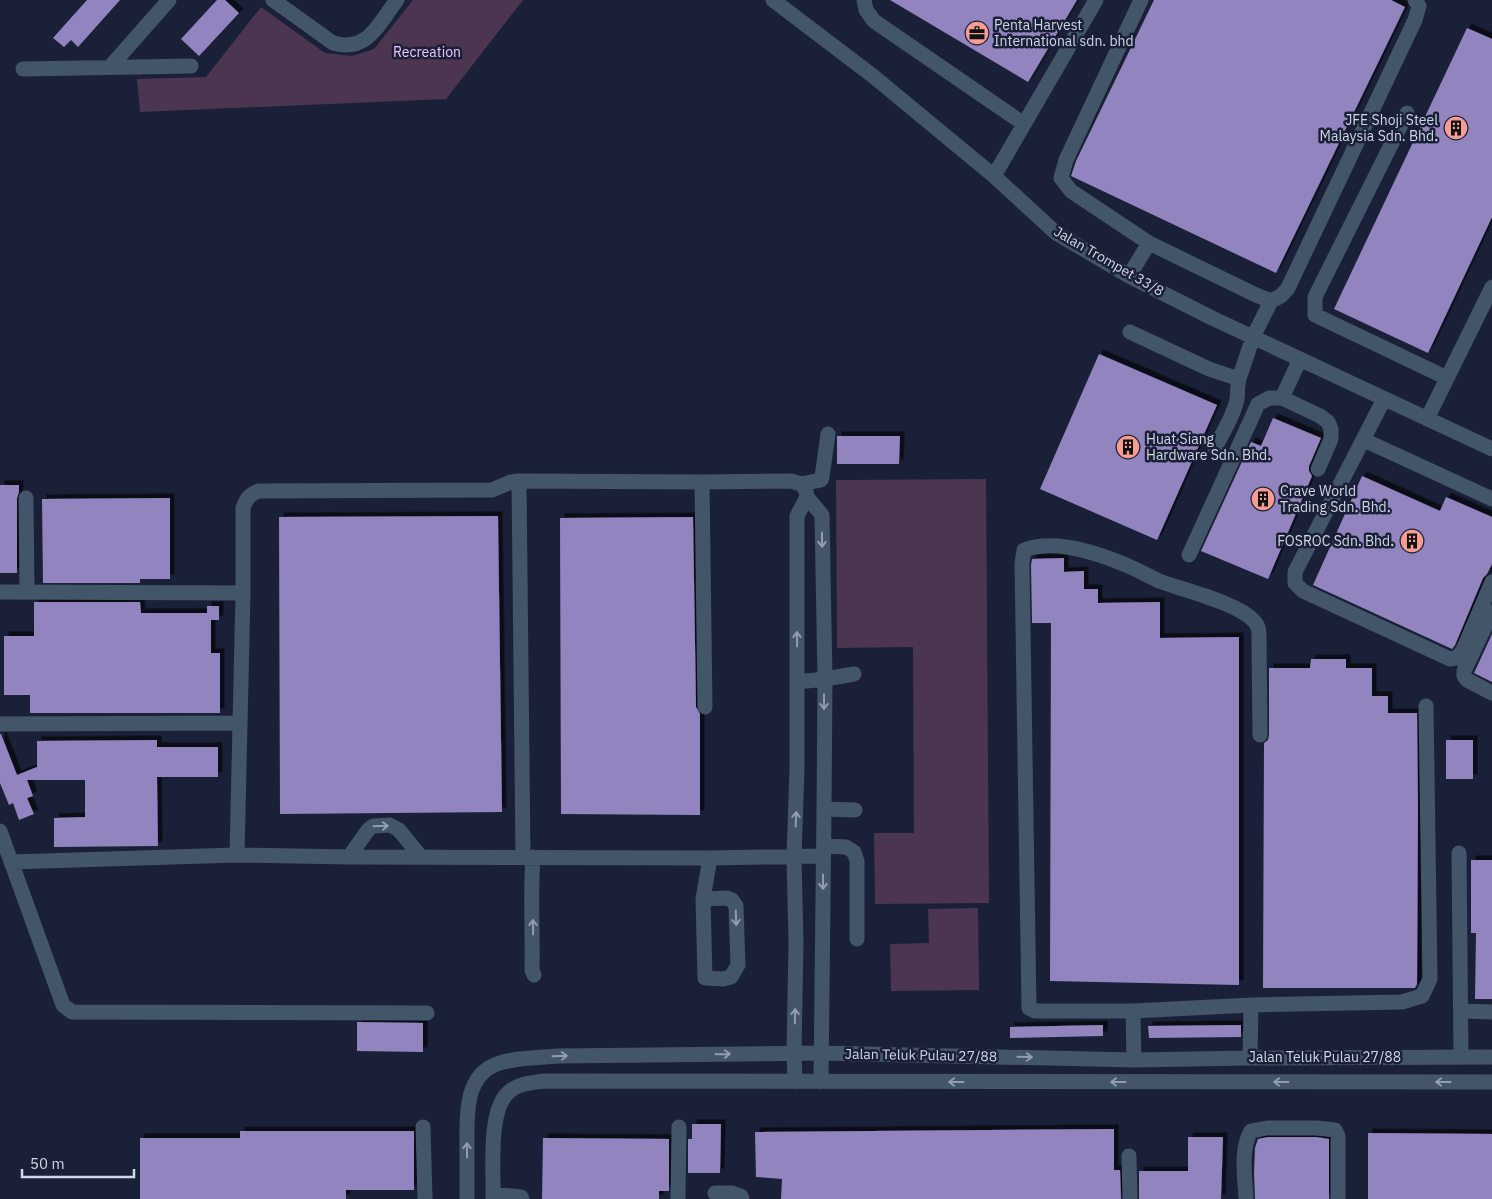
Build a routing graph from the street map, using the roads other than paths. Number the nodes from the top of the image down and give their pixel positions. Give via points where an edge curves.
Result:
1 (169, 0) edge
2 (273, 0) edge
3 (397, 0) edge
4 (773, 0) edge
5 (864, 0) edge
6 (1096, 0) edge
7 (1141, 0) edge
8 (1415, 0) edge
9 (191, 66) dead end
10 (110, 67) junction
11 (23, 69) dead end
12 (1407, 113) dead end
13 (1024, 124) junction
14 (994, 176) junction
15 (1149, 243) junction
16 (1129, 276) junction
17 (1492, 288) edge
18 (1271, 301) junction
19 (1130, 332) dead end
20 (1253, 337) junction
21 (1300, 359) junction
22 (1447, 378) junction
23 (1239, 379) junction
24 (1282, 398) junction
25 (1384, 398) junction
26 (1427, 419) junction
27 (828, 434) dead end
28 (1364, 440) junction
29 (1215, 448) dead end
30 (1492, 449) edge
31 (1318, 468) dead end
32 (519, 481) junction
33 (702, 482) junction
34 (804, 490) junction
35 (26, 498) dead end
36 (1492, 500) edge
37 (1189, 555) dead end
38 (1492, 582) edge
39 (0, 592) edge
40 (27, 592) junction
41 (244, 593) junction
42 (797, 596) junction
43 (823, 596) junction
44 (1492, 612) edge
45 (854, 674) dead end
46 (825, 679) junction
47 (797, 682) junction
48 (1492, 693) edge
49 (1426, 706) dead end
50 (704, 707) dead end
51 (240, 723) junction
52 (0, 724) edge
53 (1260, 735) dead end
54 (797, 768) junction
55 (824, 769) junction
56 (824, 809) junction
57 (855, 810) dead end
58 (0, 831) edge
59 (824, 851) junction
60 (1459, 853) dead end
61 (237, 855) junction
62 (348, 857) junction
63 (421, 857) junction
64 (528, 857) junction
65 (794, 857) junction
66 (710, 858) junction
67 (11, 862) junction
68 (703, 899) junction
69 (857, 939) dead end
70 (823, 941) junction
71 (796, 942) junction
72 (534, 975) dead end
73 (1251, 1005) junction
74 (1133, 1011) junction
75 (1461, 1011) junction
76 (1492, 1012) edge
77 (427, 1013) dead end
78 (821, 1052) junction
79 (794, 1053) junction
80 (1461, 1057) junction
81 (1492, 1057) edge
82 (1250, 1058) junction
83 (1134, 1060) junction
84 (795, 1082) junction
85 (821, 1082) junction
86 (1492, 1082) edge
87 (423, 1127) dead end
88 (679, 1127) dead end
89 (1129, 1156) dead end
90 (716, 1193) dead end
91 (493, 1197) edge
92 (425, 1199) edge
93 (467, 1199) edge
94 (522, 1199) edge
95 (678, 1199) edge
96 (742, 1199) edge
97 (1130, 1199) edge
98 (1246, 1199) edge
99 (1338, 1199) edge

1 - 10 street
2 - 3 street via 342,46 355,45 367,39
4 - 14 street, Jalan Trompet 33/8 via 873,76
5 - 13 street via 874,21
6 - 13 street
7 - 15 street via 1066,160 1061,178 1071,191
8 - 18 street via 1419,6 1415,20 1297,270 1288,288
9 - 10 street
10 - 11 street
12 - 22 street via 1315,298 1315,315
13 - 14 street
14 - 16 street, Jalan Trompet 33/8 via 1056,233
15 - 16 street
15 - 18 street
16 - 20 street, Jalan Trompet 33/8
17 - 22 street
18 - 20 street
19 - 23 street via 1209,369
20 - 21 street, Jalan Trompet 33/8
20 - 23 street
21 - 24 street
21 - 25 street, Jalan Trompet 33/8
22 - 26 street
23 - 29 street via 1238,398
24 - 31 street via 1328,422 1331,439
24 - 37 street via 1269,398 1258,404
25 - 26 street, Jalan Trompet 33/8
25 - 28 street
26 - 30 street, Jalan Trompet 33/8
27 - 34 street via 821,480
28 - 36 street
28 - 38 street via 1295,572 1295,583 1303,591 1450,659 1457,658 1463,650
32 - 33 street
32 - 41 street via 492,490 258,491 251,494 243,508
32 - 64 street
33 - 34 street via 791,482
33 - 50 street
34 - 42 street via 797,516
34 -> 43 street via 822,515
35 - 40 street
39 - 40 street
40 - 41 street
41 - 51 street
42 - 43 street
47 -> 42 street
43 - 46 street
44 - 48 street via 1464,671 1467,680
45 - 46 street
46 - 47 street
46 -> 55 street
47 - 54 street
49 - 73 street via 1430,979 1422,996 1402,1002
51 - 52 street
51 - 61 street
53 - 74 street via 1259,628 1253,620 1232,607 1089,553 1045,546 1024,550 1029,1008 1035,1011
54 - 55 street
65 -> 54 street
55 - 56 street
56 - 57 street
56 - 59 street
58 - 67 street
59 - 65 street
59 - 69 street via 846,847 854,852 857,861
59 -> 70 street
60 - 75 street
61 - 62 street
61 - 67 street
62 - 63 street
62 -> 63 street via 372,826 390,825 399,830
63 - 64 street
64 - 66 street
72 -> 64 street
65 - 66 street
65 - 71 street
66 - 68 street
67 - 77 street via 64,1005 72,1012
68 -> 68 street via 728,898 736,906 738,965 731,977 704,978
70 - 71 street
70 - 78 street
79 -> 71 street
73 - 74 street
73 - 82 street
74 - 83 street
75 - 76 street
75 - 80 street
78 - 79 street, Jalan Teluk Pulau 27/88
78 -> 83 street, Jalan Teluk Pulau 27/88
78 - 85 street
79 - 84 street
93 -> 79 street, Jalan Teluk Pulau 27/88 via 468,1104 482,1072 495,1064 514,1059 558,1056
80 - 81 street, Jalan Teluk Pulau 27/88
80 - 82 street, Jalan Teluk Pulau 27/88
82 - 83 street, Jalan Teluk Pulau 27/88
84 - 85 street, Jalan Teluk Pulau 27/88
84 - 91 street, Jalan Teluk Pulau 27/88 via 543,1081 524,1084 509,1091 494,1121
86 -> 85 street, Jalan Teluk Pulau 27/88
87 - 92 street
88 - 95 street
89 - 97 street
90 - 96 street via 732,1193
91 - 94 street
98 - 99 street via 1246,1139 1251,1131 1267,1128 1334,1130 1338,1136

